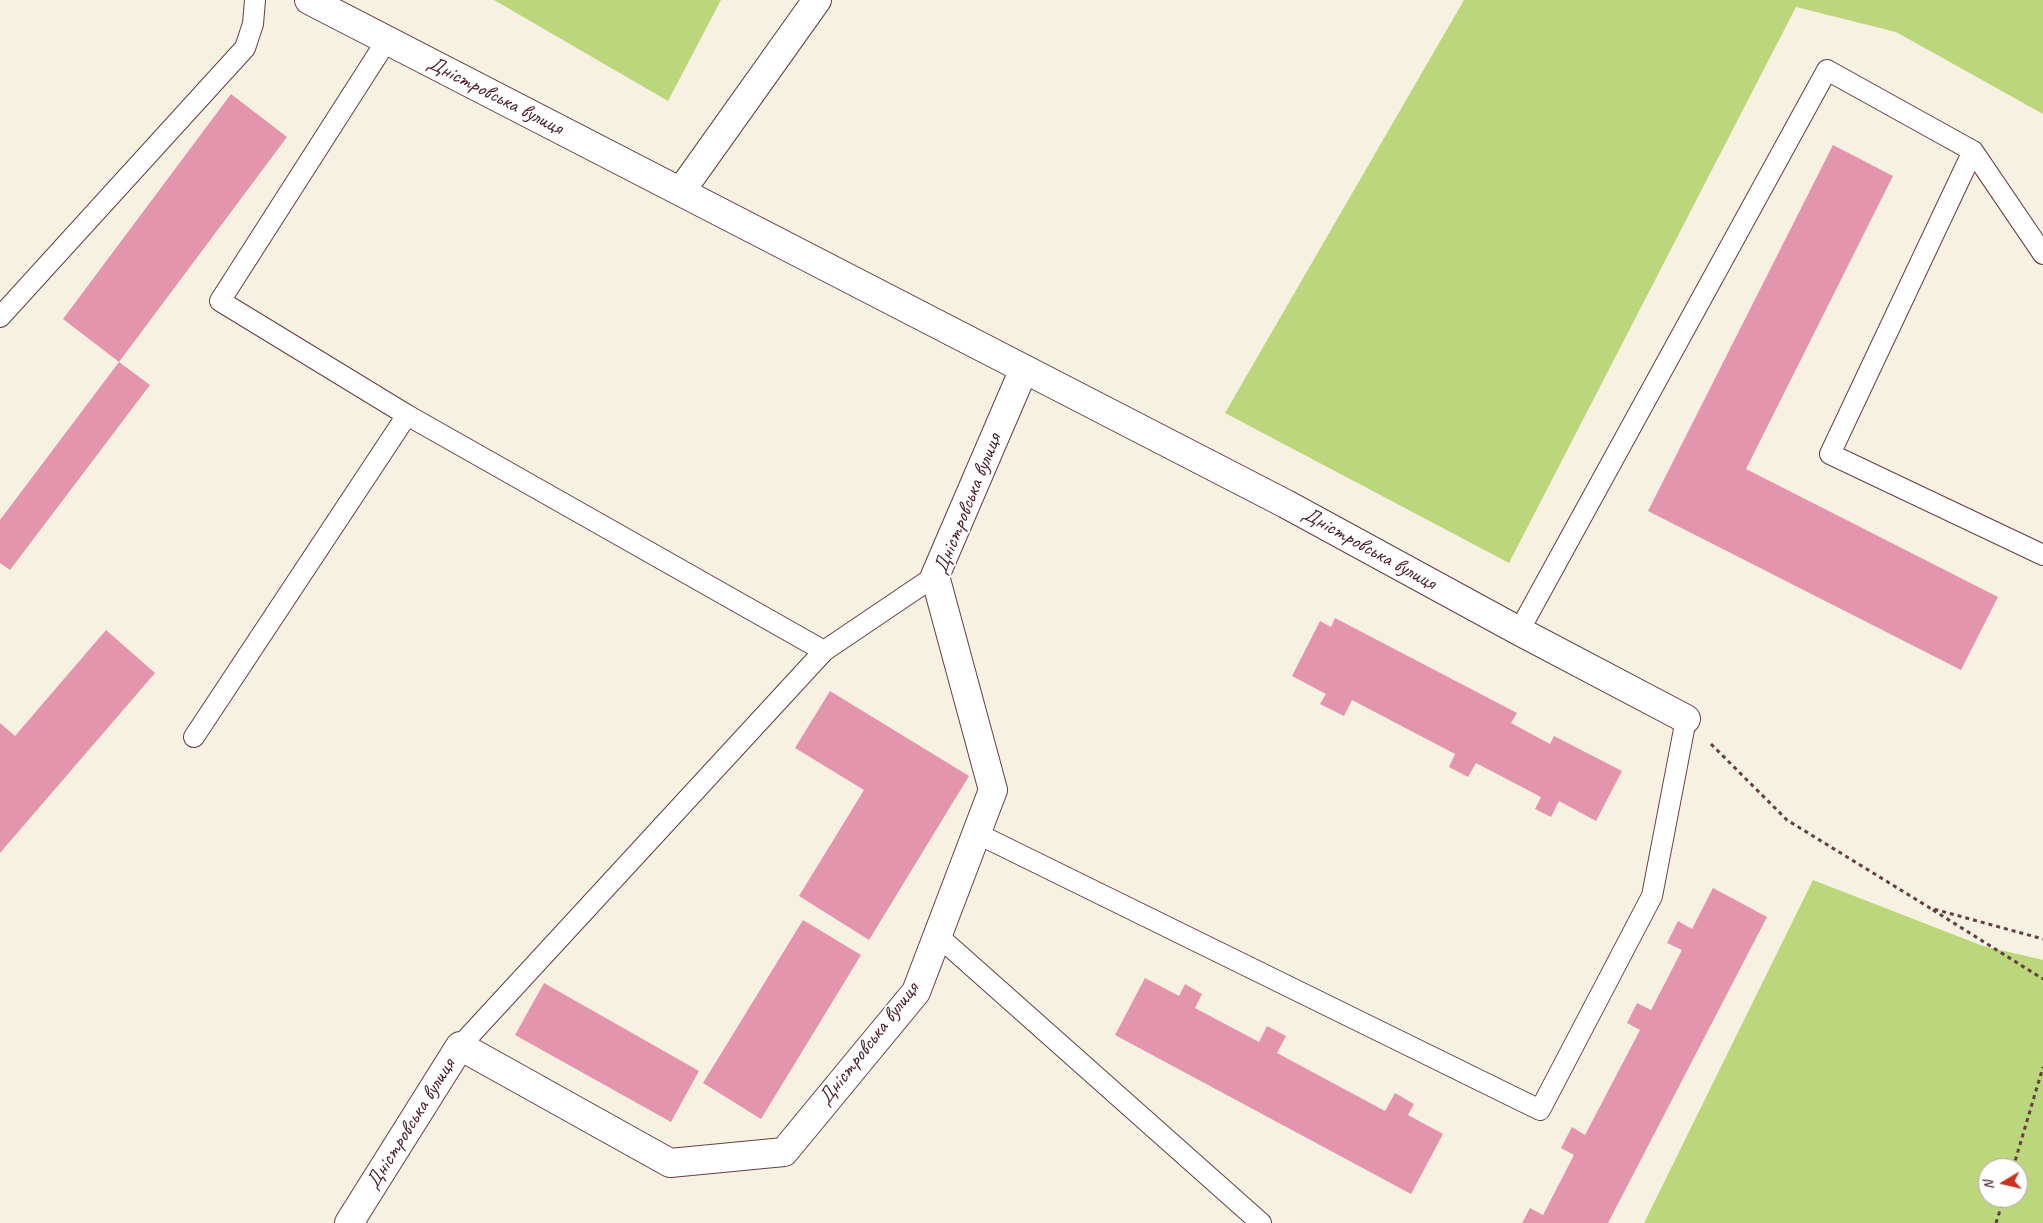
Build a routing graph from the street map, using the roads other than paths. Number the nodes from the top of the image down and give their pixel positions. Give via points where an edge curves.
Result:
1 (255, 0) edge
2 (309, 0) edge
3 (817, 0) edge
4 (387, 40) junction
5 (1973, 150) junction
6 (681, 192) junction
7 (2043, 254) edge
8 (0, 317) edge
9 (1024, 369) junction
10 (408, 415) junction
11 (2043, 555) edge
12 (935, 576) junction
13 (1519, 631) junction
14 (824, 651) junction
15 (1686, 719) joint
16 (194, 738) dead end
17 (976, 833) junction
18 (937, 935) junction
19 (460, 1046) junction
20 (349, 1223) edge
21 (1260, 1223) edge

1 - 8 lane via 253,24 245,48
2 - 4 street, Дністровська вулиця
3 - 6 street
4 - 6 street, Дністровська вулиця
4 - 10 lane via 220,301
5 - 7 lane
5 - 11 lane via 1830,454
5 - 13 lane via 1826,70
6 - 9 street, Дністровська вулиця
9 - 12 street, Дністровська вулиця
9 - 13 street, Дністровська вулиця via 1286,504
10 - 14 lane
10 - 16 lane
12 - 14 lane
12 - 17 street, Дністровська вулиця via 993,790
13 - 15 street, Дністровська вулиця
14 - 19 lane
15 - 17 lane via 1652,896 1540,1110
17 - 18 street, Дністровська вулиця
18 - 19 street, Дністровська вулиця via 916,992 784,1152 670,1163
18 - 21 lane
19 - 20 street, Дністровська вулиця

